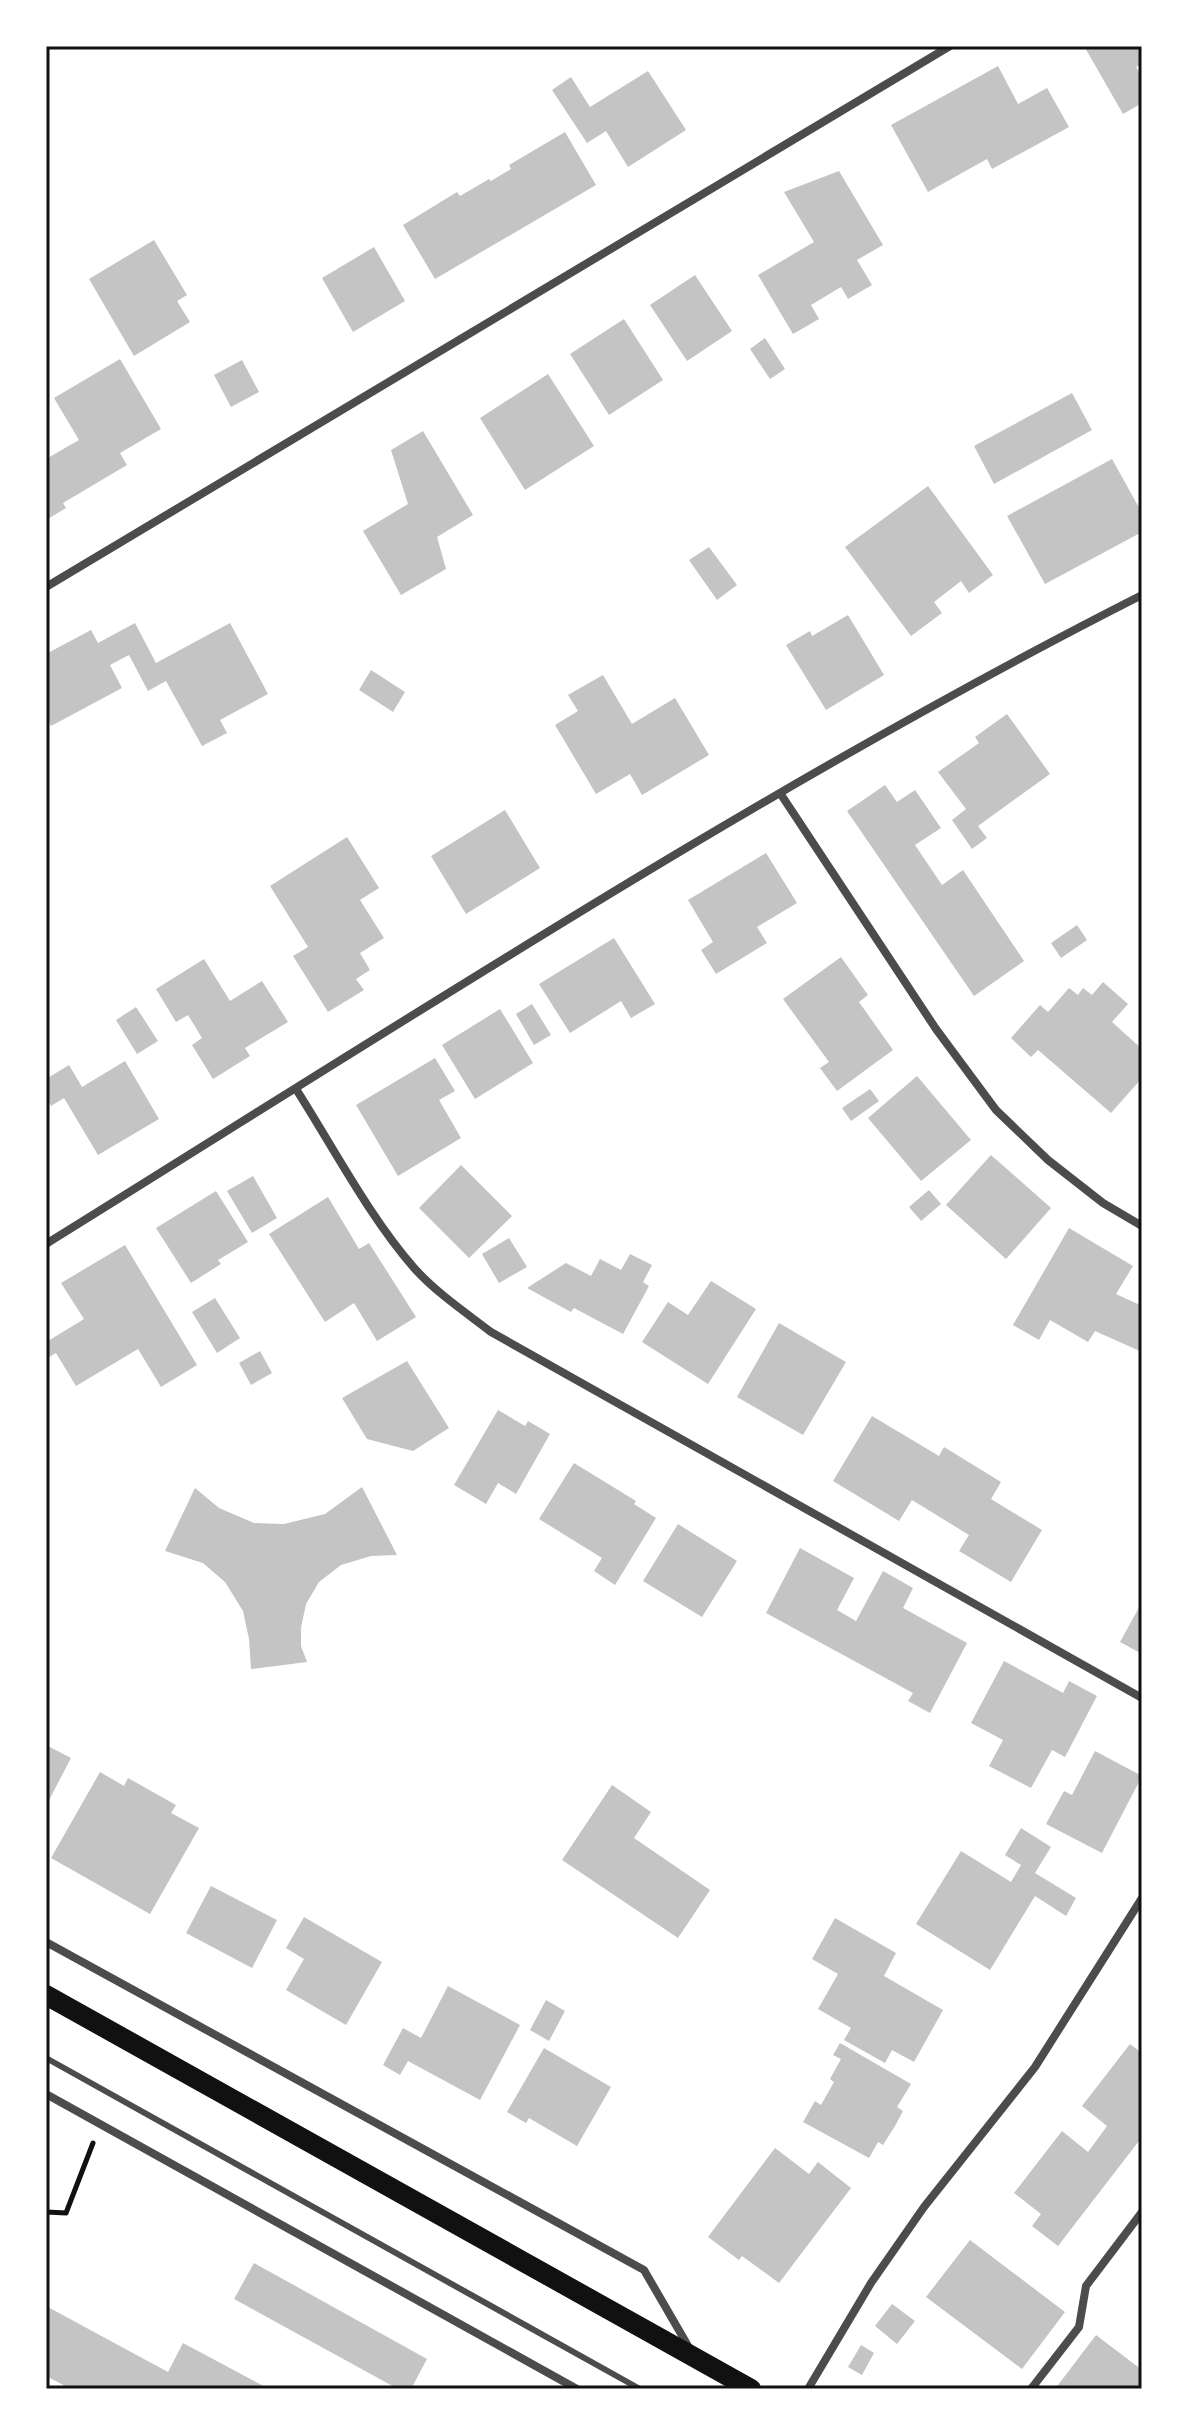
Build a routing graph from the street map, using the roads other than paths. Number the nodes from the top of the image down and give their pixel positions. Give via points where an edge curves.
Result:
1 (950, 46) edge
2 (46, 587) edge
3 (1142, 595) edge
4 (780, 793) junction
5 (296, 1089) junction
6 (1142, 1226) edge
7 (46, 1244) edge
8 (1142, 1698) edge
9 (1142, 1898) edge
10 (46, 1942) edge
11 (46, 1995) edge
12 (46, 2058) edge
13 (46, 2094) edge
14 (1142, 2212) edge
15 (696, 2359) junction
16 (577, 2389) edge
17 (640, 2389) edge
18 (751, 2389) edge
19 (808, 2389) edge
20 (1031, 2389) edge

1 - 2 street
3 - 4 street via 961,688
4 - 5 street
4 - 6 street via 996,1110 1070,1177
5 - 7 street
5 - 8 street via 416,1270 491,1332
9 - 19 street via 1035,2067 871,2283
10 - 15 street via 644,2270
11 - 15 main road
12 - 17 lane
13 - 16 street
14 - 20 street via 1086,2286 1079,2327
15 - 18 main road

